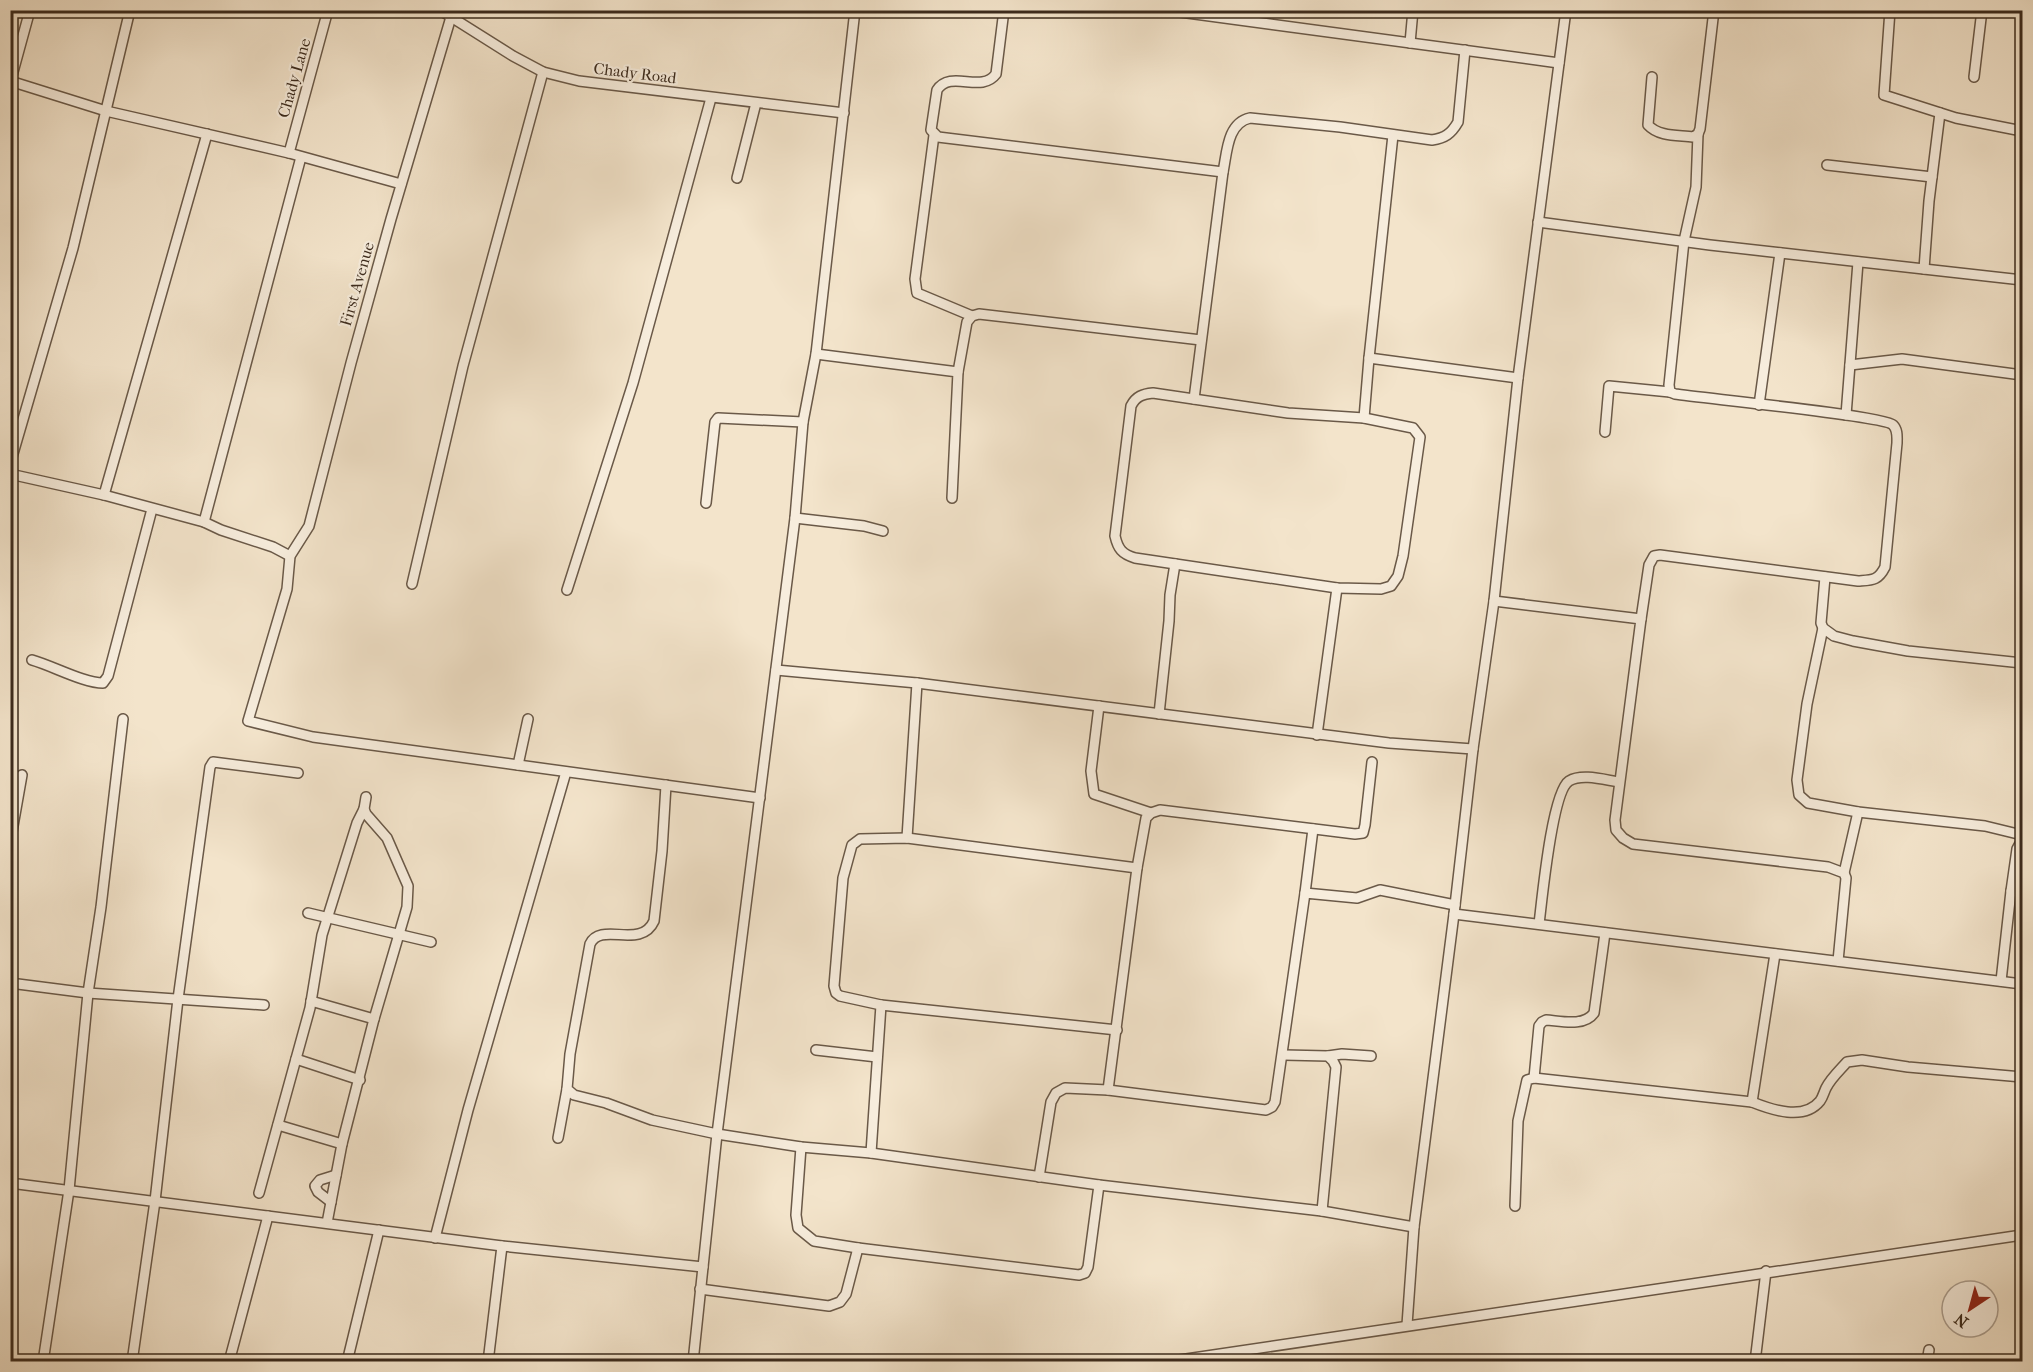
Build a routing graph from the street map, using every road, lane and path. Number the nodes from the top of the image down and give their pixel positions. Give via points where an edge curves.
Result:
1 (30, 10) edge
2 (130, 10) edge
3 (328, 10) edge
4 (440, 10) edge
5 (855, 10) edge
6 (1004, 10) edge
7 (1165, 10) edge
8 (1413, 10) edge
9 (1566, 10) edge
10 (1714, 10) edge
11 (1890, 10) edge
12 (1982, 10) edge
13 (1242, 15) edge
14 (452, 17) junction
15 (1410, 43) junction
16 (1465, 50) junction
17 (1559, 63) junction
18 (543, 72) junction
19 (1652, 77) dead end
20 (1974, 77) dead end
21 (11, 82) edge
22 (711, 98) junction
23 (756, 103) junction
24 (106, 111) junction
25 (844, 113) junction
26 (1940, 113) junction
27 (2022, 131) edge
28 (207, 134) junction
29 (1698, 134) junction
30 (934, 135) junction
31 (1393, 135) junction
32 (289, 153) junction
33 (301, 157) junction
34 (1827, 165) dead end
35 (1223, 172) junction
36 (1932, 177) junction
37 (738, 178) dead end
38 (401, 184) junction
39 (1538, 222) junction
40 (1684, 241) junction
41 (1780, 253) junction
42 (1858, 262) junction
43 (1924, 269) junction
44 (2022, 280) edge
45 (972, 316) junction
46 (1201, 340) junction
47 (816, 354) junction
48 (1369, 358) junction
49 (1850, 365) junction
50 (958, 372) junction
51 (2022, 375) edge
52 (1518, 378) junction
53 (1670, 392) junction
54 (1194, 399) junction
55 (1759, 405) junction
56 (1846, 415) junction
57 (1364, 418) junction
58 (803, 422) junction
59 (1605, 432) dead end
60 (10, 464) edge
61 (10, 474) edge
62 (104, 495) junction
63 (952, 498) dead end
64 (706, 503) dead end
65 (152, 509) junction
66 (795, 518) junction
67 (204, 522) junction
68 (884, 531) dead end
69 (290, 556) junction
70 (1174, 564) junction
71 (1825, 577) junction
72 (412, 584) dead end
73 (1337, 588) junction
74 (567, 590) dead end
75 (1494, 601) junction
76 (1641, 619) junction
77 (1823, 628) junction
78 (32, 660) dead end
79 (2022, 663) edge
80 (776, 670) junction
81 (917, 683) junction
82 (1099, 706) junction
83 (1159, 714) junction
84 (123, 719) dead end
85 (528, 719) dead end
86 (1317, 735) junction
87 (1473, 749) junction
88 (1372, 762) dead end
89 (518, 765) junction
90 (566, 772) junction
91 (298, 773) dead end
92 (22, 775) dead end
93 (1619, 782) junction
94 (666, 785) junction
95 (366, 797) dead end
96 (760, 798) junction
97 (364, 809) junction
98 (1858, 812) junction
99 (1151, 813) junction
100 (1313, 829) junction
101 (2022, 835) edge
102 (907, 838) junction
103 (2022, 840) edge
104 (10, 843) edge
105 (1137, 868) junction
106 (1844, 873) junction
107 (2011, 891) junction
108 (2022, 892) edge
109 (1305, 893) junction
110 (1455, 910) junction
111 (308, 913) dead end
112 (328, 917) junction
113 (1539, 924) junction
114 (398, 933) junction
115 (1605, 933) junction
116 (431, 942) dead end
117 (1775, 954) junction
118 (1838, 961) junction
119 (2001, 981) junction
120 (10, 983) edge
121 (2022, 984) edge
122 (87, 993) junction
123 (178, 999) junction
124 (311, 1001) junction
125 (264, 1005) dead end
126 (881, 1005) junction
127 (374, 1019) junction
128 (1117, 1030) junction
129 (816, 1050) dead end
130 (1284, 1055) junction
131 (1328, 1056) junction
132 (1371, 1056) dead end
133 (877, 1057) junction
134 (296, 1059) junction
135 (2022, 1077) edge
136 (1534, 1078) junction
137 (360, 1080) junction
138 (567, 1089) junction
139 (1108, 1090) junction
140 (1752, 1102) junction
141 (278, 1125) junction
142 (717, 1134) junction
143 (558, 1138) dead end
144 (342, 1144) junction
145 (801, 1147) junction
146 (871, 1153) junction
147 (336, 1175) junction
148 (1039, 1177) junction
149 (10, 1183) edge
150 (1099, 1185) junction
151 (69, 1190) junction
152 (259, 1192) dead end
153 (155, 1201) junction
154 (331, 1202) junction
155 (1515, 1206) dead end
156 (1322, 1211) junction
157 (268, 1216) junction
158 (327, 1223) junction
159 (1414, 1227) junction
160 (380, 1230) junction
161 (2022, 1235) edge
162 (435, 1238) junction
163 (502, 1246) junction
164 (858, 1248) junction
165 (703, 1267) junction
166 (1766, 1271) junction
167 (700, 1289) junction
168 (1407, 1325) junction
169 (1929, 1350) dead end
170 (43, 1362) edge
171 (132, 1362) edge
172 (229, 1362) edge
173 (347, 1362) edge
174 (488, 1362) edge
175 (693, 1362) edge
176 (1166, 1362) edge
177 (1755, 1362) edge
178 (1927, 1362) edge

1 - 21 street
2 - 24 street
3 - 32 street, Chady Lane
4 - 14 street, Chady Road
5 - 25 street
6 - 30 street via 996,74 986,83 947,81 940,85
7 - 13 street
8 - 15 street
9 - 17 street
10 - 29 street
11 - 26 street via 1884,96
12 - 20 street
13 - 15 street
14 - 18 street, Chady Road
14 - 38 street, First Avenue
15 - 16 street
16 - 17 street
16 - 31 street via 1458,122 1453,131 1432,140
17 - 39 street
18 - 22 street, Chady Road via 579,81
18 - 72 street via 463,366
19 - 29 street via 1648,125 1660,133 1693,137
21 - 24 street
22 - 23 street, Chady Road
22 - 74 street via 633,383
23 - 25 street, Chady Road
23 - 37 street
24 - 28 street
24 - 60 street via 73,248
25 - 47 street
26 - 27 street
26 - 36 street
28 - 32 street
28 - 62 street
29 - 40 street via 1696,187
30 - 35 street
30 - 45 street via 915,279 917,293
31 - 35 street via 1250,118 1235,127
31 - 48 street
32 - 33 street
33 - 38 street
33 - 67 street
34 - 36 street
35 - 46 street
36 - 43 street
38 - 69 street, First Avenue via 309,526
39 - 40 street
39 - 52 street
40 - 41 street
40 - 53 street
41 - 42 street
41 - 55 street
42 - 43 street
42 - 49 street
43 - 44 street
45 - 46 street
45 - 50 street via 967,322
46 - 54 street
47 - 50 street
47 - 58 street
48 - 52 street
48 - 57 street
49 - 51 street via 1902,360
49 - 56 street
50 - 63 street
52 - 75 street
53 - 55 street
53 - 59 street via 1609,386
54 - 57 street via 1288,413
54 - 70 street via 1153,393 1134,399 1115,536 1117,548 1125,555
55 - 56 street
56 - 71 street via 1886,421 1897,433 1885,567 1881,576 1872,580
57 - 73 street via 1413,428 1420,436 1403,556 1391,586
58 - 64 street via 718,418
58 - 66 street
61 - 62 street
62 - 65 street
65 - 67 street
65 - 78 street via 103,683
66 - 68 street
66 - 80 street
67 - 69 street
69 - 89 street via 286,589 248,722 313,737
70 - 73 street
70 - 83 street
71 - 76 street via 1654,556
71 - 77 street
73 - 86 street
75 - 76 street
75 - 87 street
76 - 93 street
77 - 79 street via 1834,636 1908,651
77 - 98 street via 1807,704 1798,795 1808,803
80 - 81 street
80 - 96 street
81 - 82 street
81 - 102 street
82 - 83 street
82 - 99 street via 1091,771 1094,794
83 - 86 street
84 - 122 street
85 - 89 street
86 - 87 street
87 - 110 street
88 - 100 street via 1363,833
89 - 90 street
90 - 94 street
90 - 162 street
91 - 123 street via 213,762 210,767
92 - 104 street
93 - 106 street via 1616,830 1633,844 1828,867
93 - 113 street via 1579,777 1561,791
94 - 96 street
94 - 138 street via 654,921 641,934 592,938
95 - 97 street
96 - 142 street
97 - 112 street
97 - 114 street via 387,838 408,886 407,907
98 - 101 street via 1985,826
98 - 106 street
99 - 100 street via 1160,810
99 - 105 street via 1146,818
100 - 109 street
102 - 105 street
102 - 126 street via 856,841 843,878 836,993
103 - 107 street
105 - 128 street
106 - 118 street
107 - 108 street
107 - 119 street
109 - 110 street via 1357,898 1380,890
109 - 130 street
110 - 113 street
110 - 159 street
111 - 112 street
112 - 114 street
112 - 124 street
113 - 115 street
114 - 116 street
114 - 127 street
115 - 117 street
115 - 136 street via 1594,1013 1583,1022 1542,1022
117 - 118 street
117 - 140 street
118 - 119 street
119 - 121 street
120 - 122 street
122 - 123 street
122 - 151 street
123 - 125 street
123 - 153 street
124 - 127 street
124 - 134 street
126 - 128 street
126 - 133 street
127 - 137 street
128 - 139 street
129 - 133 street
130 - 131 street
130 - 139 street via 1275,1102 1266,1110
131 - 132 street
131 - 156 street via 1336,1067
133 - 146 street
134 - 137 street
134 - 141 street
135 - 140 street via 1862,1060 1847,1062 1814,1107 1796,1112 1772,1110
136 - 140 street
136 - 155 street via 1527,1080 1518,1121
137 - 144 street
138 - 142 street via 574,1095 652,1120
138 - 143 street
139 - 148 street via 1065,1088 1056,1093 1051,1102
141 - 144 street
141 - 152 street
142 - 145 street
142 - 165 street
144 - 147 street
145 - 146 street
145 - 164 street via 798,1228 814,1241
146 - 148 street
147 - 154 street
147 - 154 street via 315,1186
148 - 150 street
149 - 151 street
150 - 156 street
150 - 164 street via 1088,1267 1079,1275
151 - 153 street
151 - 170 street
153 - 157 street
153 - 171 street
154 - 158 street
156 - 159 street
157 - 158 street
157 - 172 street
158 - 160 street
159 - 168 street
160 - 162 street
160 - 173 street
161 - 166 street
162 - 163 street
163 - 165 street
163 - 174 street
164 - 167 street via 846,1294 840,1302 829,1306
165 - 167 street
166 - 168 street
166 - 177 street
167 - 175 street
168 - 176 street
169 - 178 street

